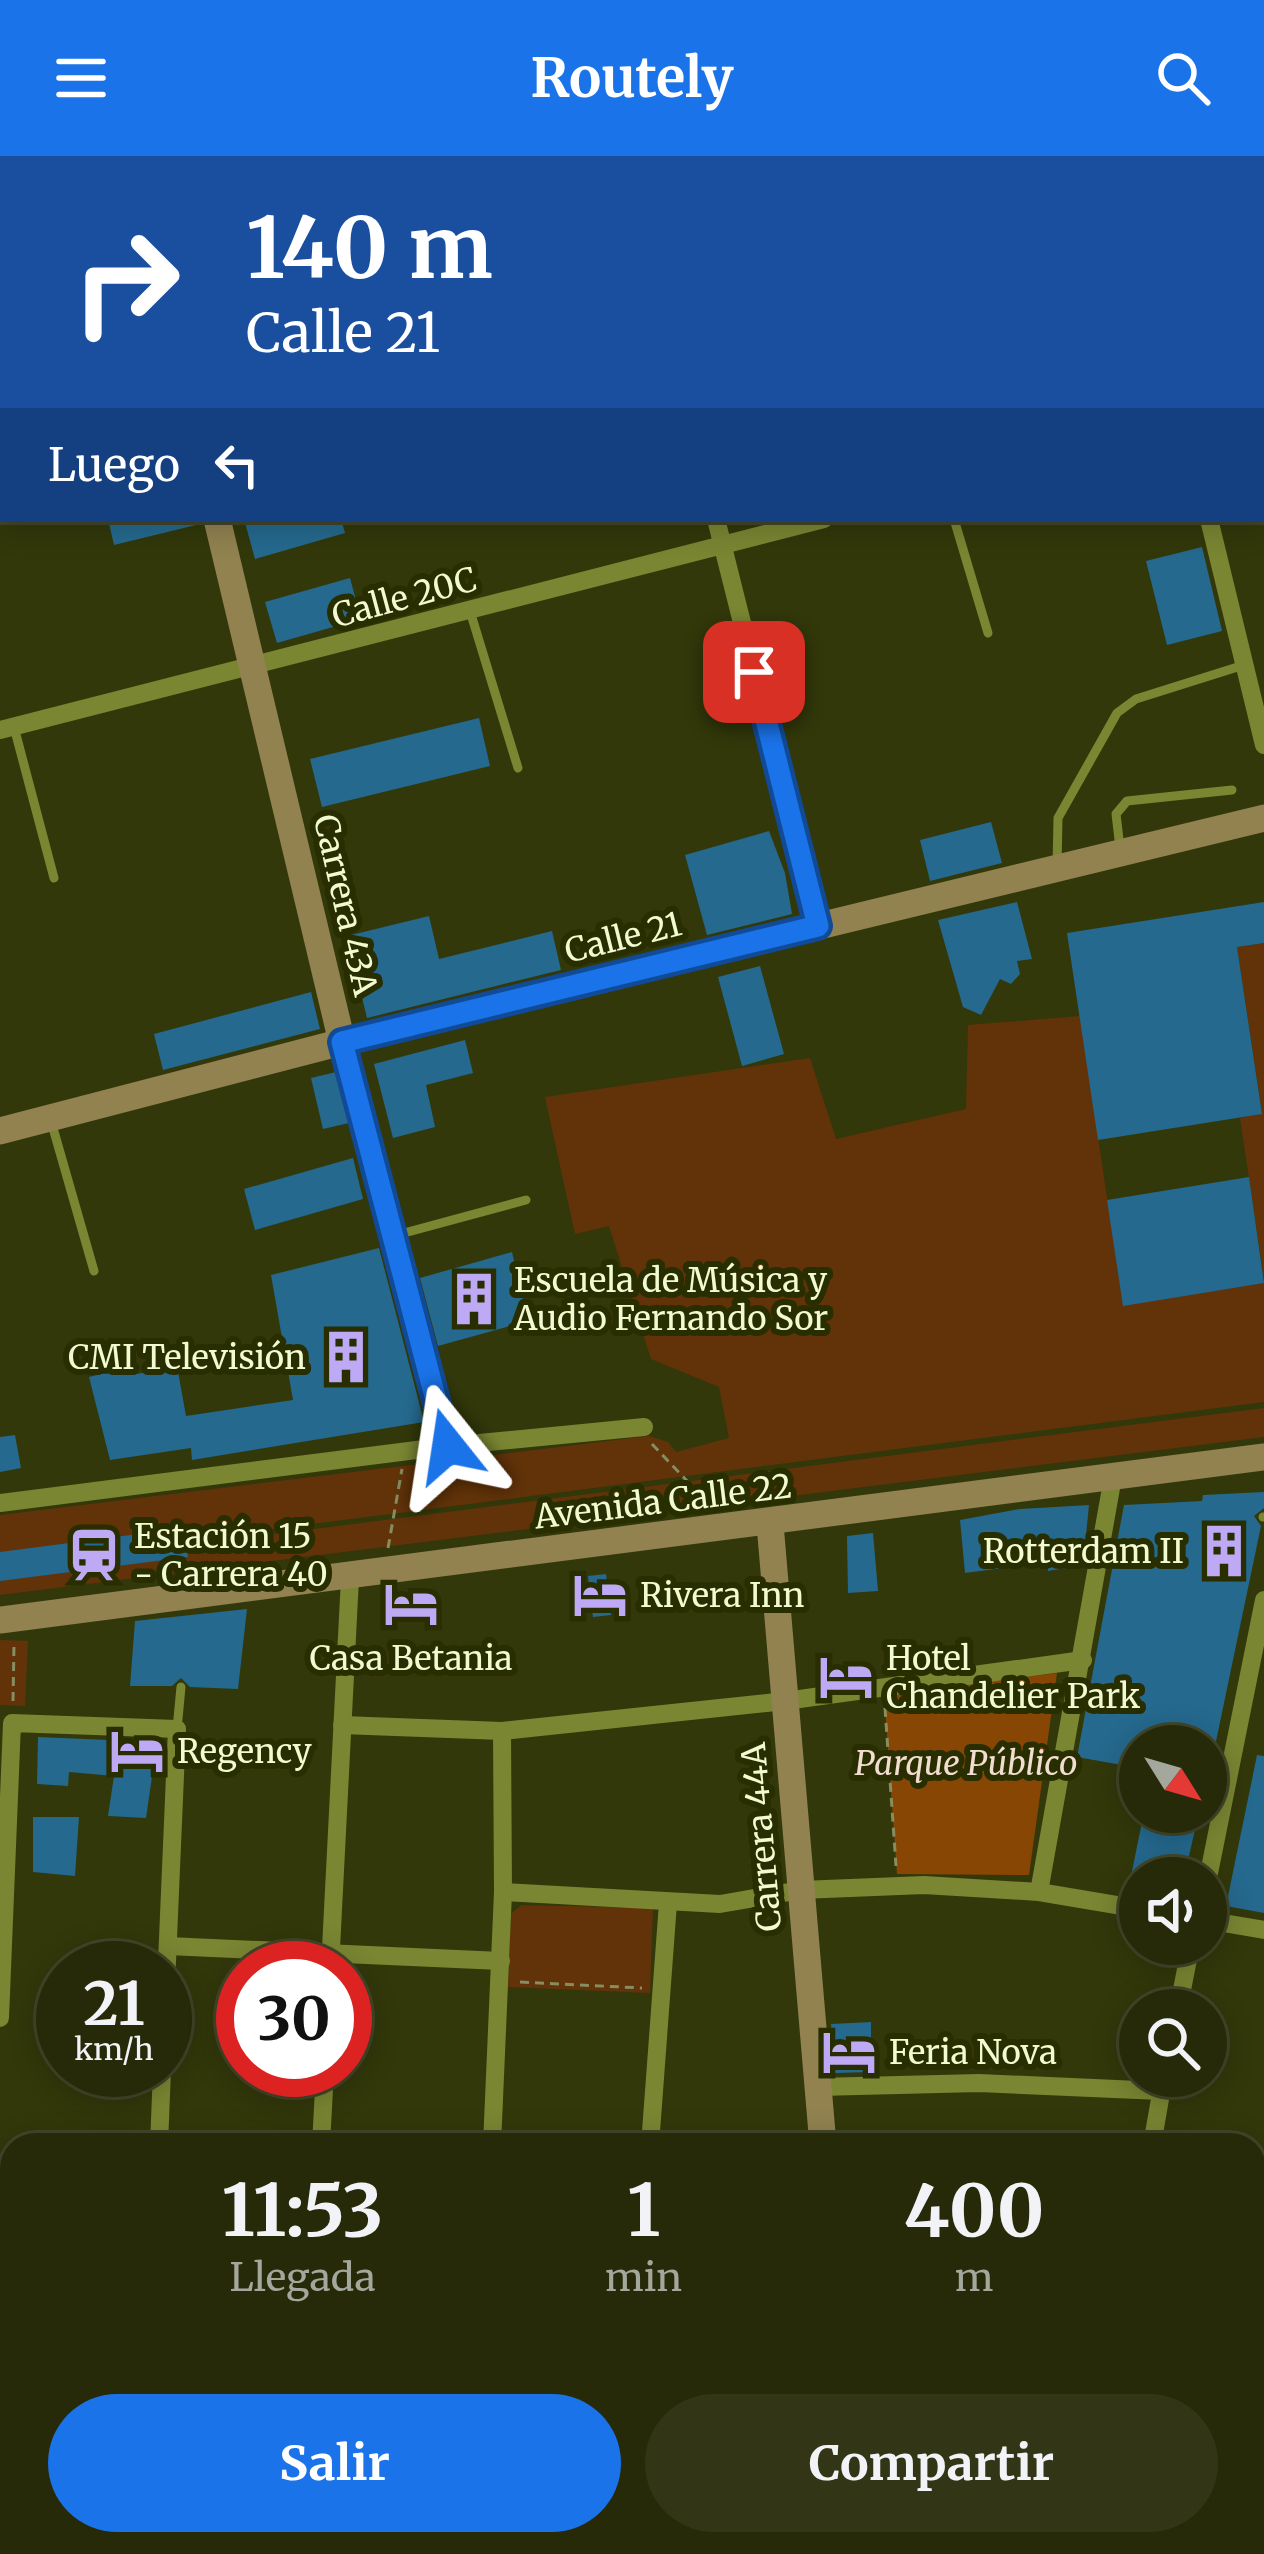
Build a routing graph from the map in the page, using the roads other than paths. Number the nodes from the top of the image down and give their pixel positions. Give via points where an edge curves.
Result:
1 (219, 522) edge
2 (717, 522) edge
3 (812, 522) edge
4 (955, 522) edge
5 (1210, 522) edge
6 (723, 544) junction
7 (470, 610) junction
8 (988, 633) dead end
9 (1244, 665) junction
10 (253, 667) junction
11 (7, 728) edge
12 (1264, 746) edge
13 (518, 768) dead end
14 (1232, 790) dead end
15 (1264, 818) edge
16 (1120, 853) junction
17 (1057, 868) junction
18 (55, 878) dead end
19 (818, 926) junction
20 (342, 1042) junction
21 (51, 1119) junction
22 (0, 1131) edge
23 (526, 1200) dead end
24 (393, 1236) junction
25 (94, 1271) dead end
26 (644, 1427) road end
27 (448, 1446) junction
28 (1264, 1457) edge
29 (1113, 1477) junction
30 (0, 1503) edge
31 (770, 1524) junction
32 (350, 1578) junction
33 (1264, 1600) edge
34 (7, 1619) edge
35 (1083, 1660) junction
36 (182, 1687) dead end
37 (785, 1702) junction
38 (342, 1725) junction
39 (176, 1729) junction
40 (502, 1732) junction
41 (1212, 1857) edge
42 (801, 1890) junction
43 (503, 1892) junction
44 (1039, 1892) junction
45 (668, 1903) junction
46 (1119, 1905) edge
47 (1227, 1924) edge
48 (1264, 1930) edge
49 (2, 1931) edge
50 (168, 1941) edge
51 (331, 1941) edge
52 (372, 1963) edge
53 (500, 1971) junction
54 (0, 2018) edge
55 (1119, 2084) edge
56 (818, 2087) junction
57 (161, 2097) edge
58 (324, 2097) edge
59 (1161, 2097) edge
60 (159, 2133) edge
61 (322, 2133) edge
62 (492, 2133) edge
63 (651, 2133) edge
64 (822, 2133) edge
65 (1154, 2133) edge

1 - 10 street, Carrera 43A
2 - 6 street
3 - 6 street, Calle 20C
4 - 8 lane
5 - 9 street
6 - 7 street, Calle 20C
6 - 19 street
7 - 10 street, Calle 20C
7 - 13 lane
9 - 12 street
9 - 17 lane via 1136,699 1117,713 1058,818
10 - 11 street, Calle 20C
10 - 20 street, Carrera 43A
11 - 18 lane
14 - 16 lane via 1127,802 1116,814
15 - 16 street, Calle 21
16 - 17 street, Calle 21
17 - 19 street, Calle 21
19 - 20 street, Calle 21
20 - 21 street, Calle 21
20 - 24 street, Carrera 43A
21 - 22 street, Calle 21
21 - 25 lane
23 - 24 lane
24 - 27 street, Carrera 43A
26 - 27 street
27 - 30 street
28 - 29 street, Avenida Calle 22
29 - 31 street, Avenida Calle 22
29 - 35 street
31 - 32 street, Avenida Calle 22
31 - 37 street, Carrera 44A
32 - 34 street, Avenida Calle 22
32 - 38 street
33 - 41 street
35 - 37 street
35 - 44 street
36 - 39 lane
37 - 40 street
37 - 42 street, Carrera 44A
38 - 40 street
38 - 51 street
39 - 49 street via 12,1723
39 - 50 street
40 - 43 street
42 - 44 street via 924,1885
42 - 45 street via 720,1904
42 - 56 street, Carrera 44A
43 - 45 street
43 - 53 street
44 - 46 street
45 - 63 street
47 - 48 street
49 - 54 street
52 - 53 street
53 - 62 street
55 - 56 street
56 - 64 street, Carrera 44A
57 - 60 street
58 - 61 street
59 - 65 street

